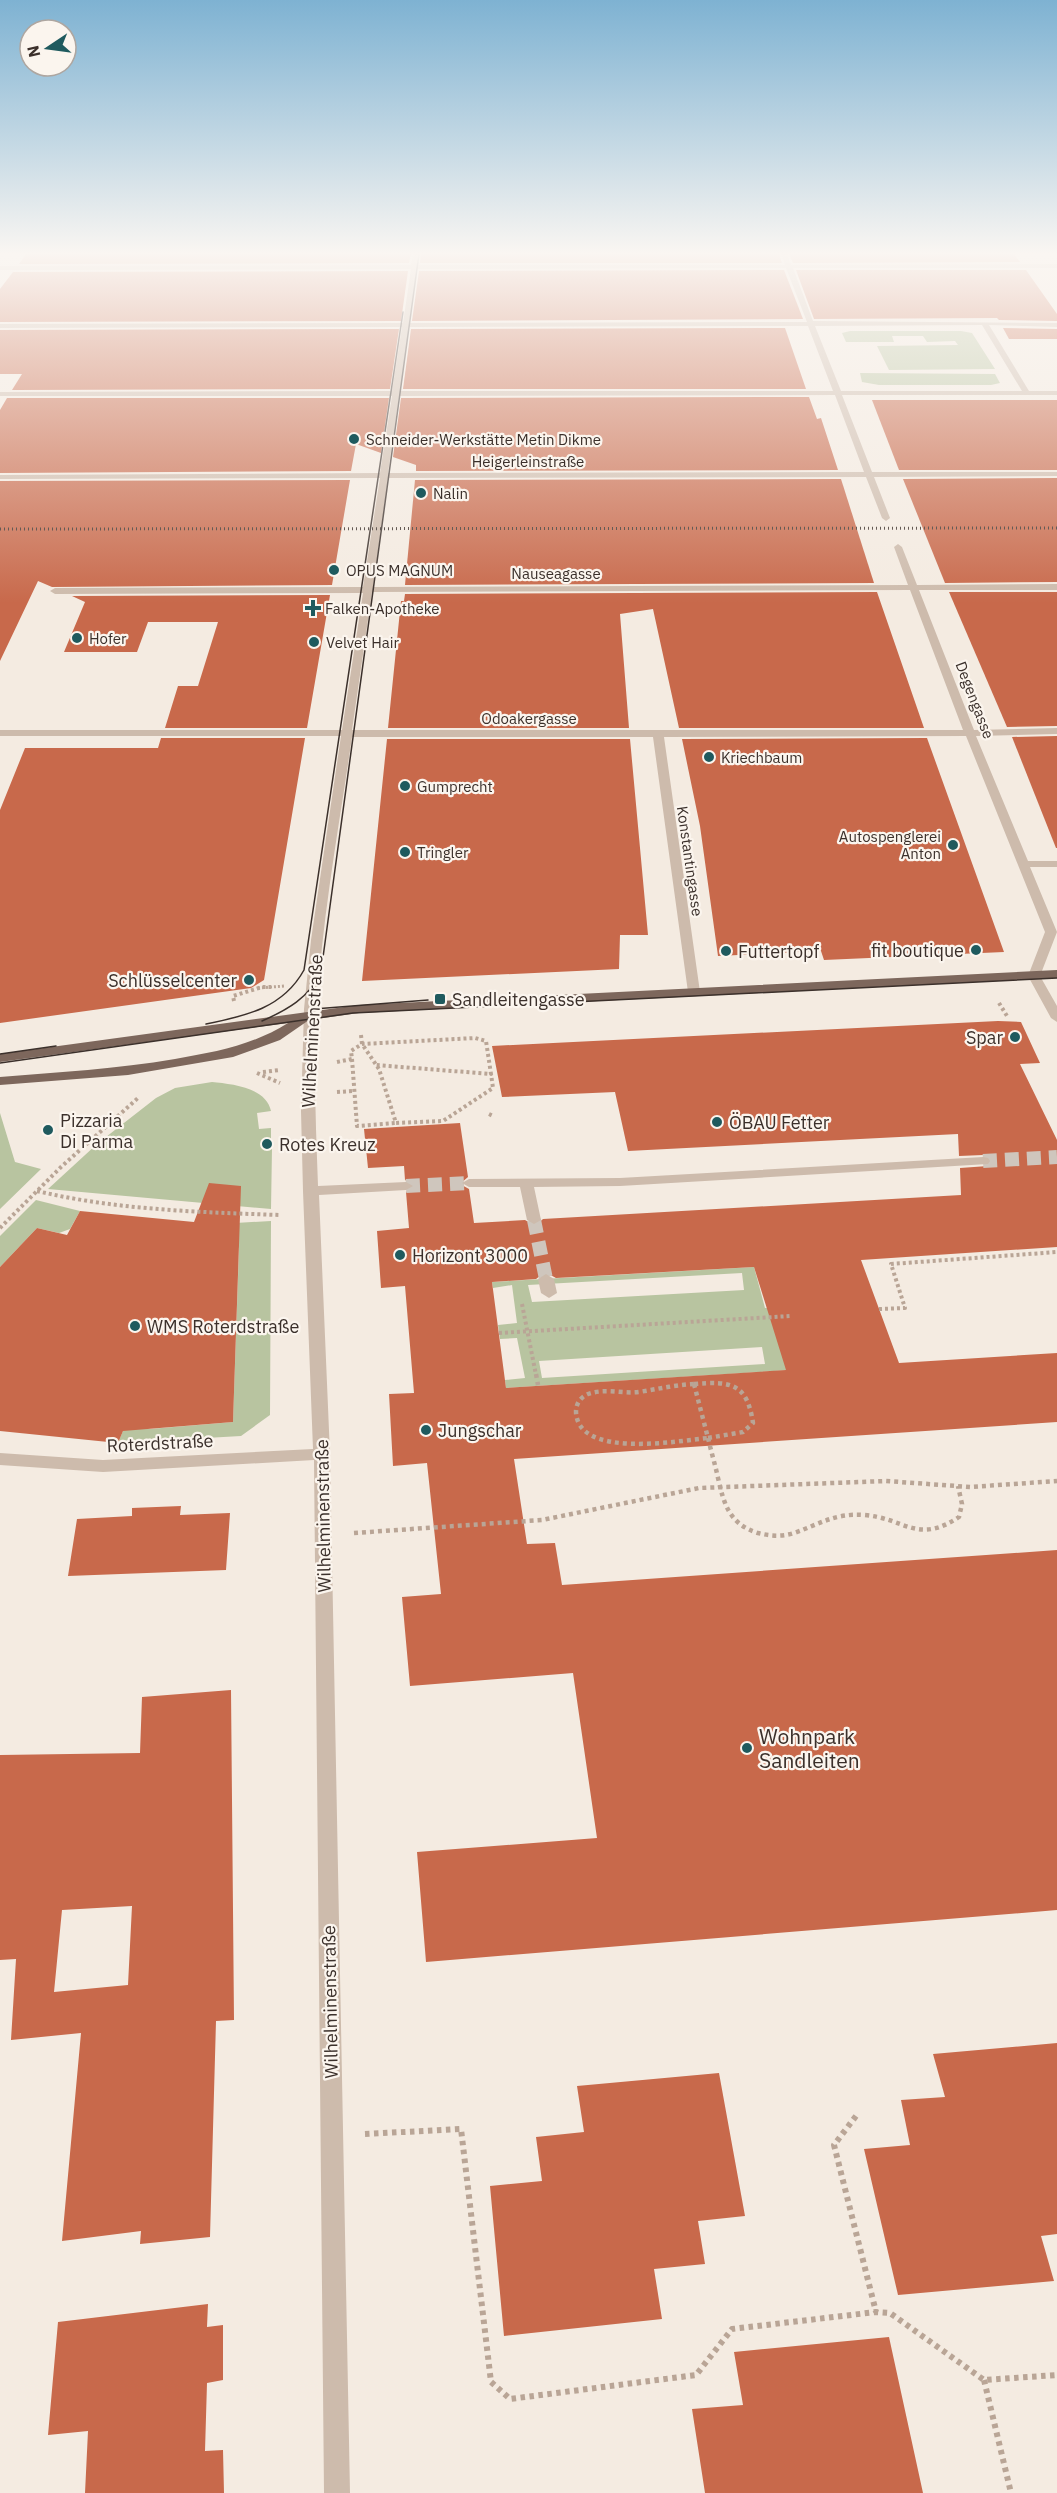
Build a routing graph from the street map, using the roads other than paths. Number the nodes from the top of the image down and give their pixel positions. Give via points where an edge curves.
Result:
1 (399, 370) edge
2 (828, 370) edge
3 (1013, 370) edge
4 (1026, 392) junction
5 (836, 393) junction
6 (1057, 393) edge
7 (0, 394) edge
8 (396, 394) junction
9 (868, 474) junction
10 (1057, 474) edge
11 (384, 475) junction
12 (0, 477) edge
13 (886, 518) dead end
14 (898, 547) dead end
15 (914, 587) junction
16 (1057, 587) edge
17 (368, 589) junction
18 (55, 591) dead end
19 (969, 731) junction
20 (1057, 731) edge
21 (348, 732) junction
22 (0, 733) edge
23 (658, 734) junction
24 (1024, 864) junction
25 (1057, 864) edge
26 (1057, 974) edge
27 (1034, 976) junction
28 (694, 992) junction
29 (310, 1014) junction
30 (1057, 1018) edge
31 (0, 1058) edge
32 (0, 1082) edge
33 (983, 1161) tunnel mouth
34 (526, 1182) junction
35 (469, 1183) tunnel mouth
36 (406, 1186) tunnel mouth
37 (310, 1191) junction
38 (534, 1220) tunnel mouth
39 (322, 1454) junction
40 (0, 1459) edge
41 (337, 2493) edge

1 - 8 street
2 - 5 street
3 - 4 street
4 - 5 street
4 - 6 street
5 - 8 street
5 - 9 street
7 - 8 street
8 - 11 street
9 - 10 street, Heigerleinstraße
9 - 11 street, Heigerleinstraße
9 - 13 street
11 - 12 street, Heigerleinstraße
11 - 17 street, Wilhelminenstraße
14 - 15 street, Degengasse
15 - 16 street, Nauseagasse
15 - 17 street, Nauseagasse
15 - 19 street, Degengasse
17 - 18 street, Nauseagasse
17 - 21 street, Wilhelminenstraße
19 - 20 street, Odoakergasse
19 - 23 street, Odoakergasse
19 - 24 street, Degengasse
21 - 22 street, Odoakergasse
21 - 23 street, Odoakergasse
21 - 29 street, Wilhelminenstraße
23 - 28 street, Konstantingasse
24 - 25 street
24 - 27 street, Degengasse via 1051,932
26 - 27 main road
27 - 28 main road
27 - 30 street
28 - 29 main road
29 - 31 main road
29 - 32 main road via 275,1036 233,1053 128,1071
29 - 37 street, Wilhelminenstraße
33 - 34 street via 620,1182
34 - 35 street
34 - 38 street
36 - 37 street
37 - 39 street, Wilhelminenstraße
39 - 40 street, Roterdstraße via 103,1466
39 - 41 street, Wilhelminenstraße

